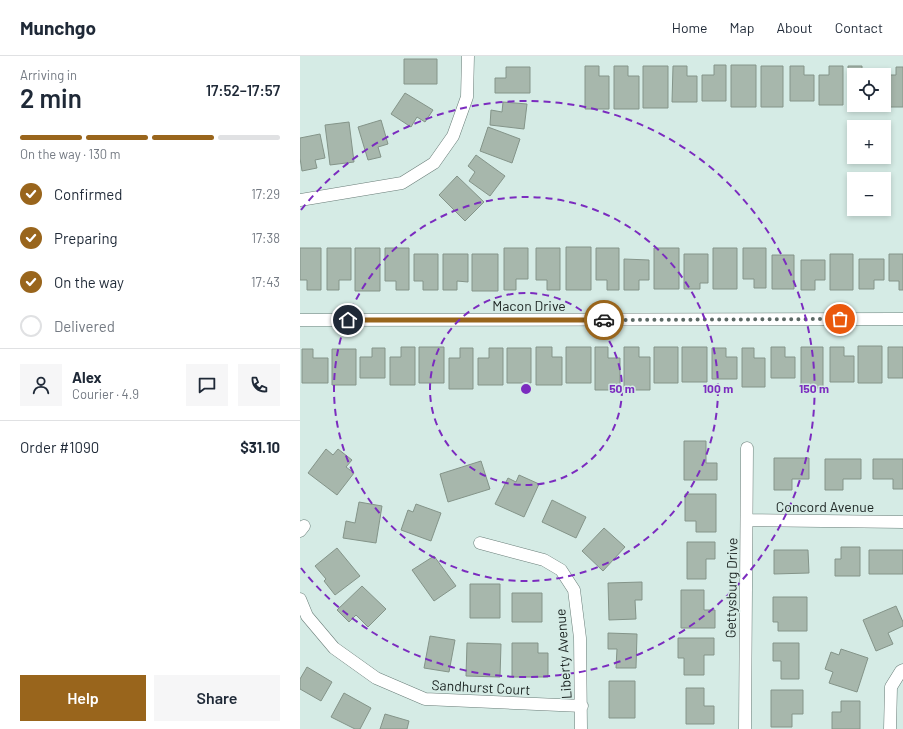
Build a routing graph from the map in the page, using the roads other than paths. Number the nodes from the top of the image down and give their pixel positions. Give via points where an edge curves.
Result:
1 (468, 56) edge
2 (300, 200) edge
3 (903, 319) edge
4 (300, 320) edge
5 (747, 448) dead end
6 (747, 520) junction
7 (903, 522) edge
8 (480, 543) dead end
9 (300, 599) edge
10 (902, 671) edge
11 (582, 706) junction
12 (581, 729) edge
13 (745, 729) edge
14 (890, 729) edge

1 - 2 street via 467,97 453,136 434,163 402,183
3 - 4 street, Macon Drive
5 - 6 street, Gettysburg Drive
6 - 7 street, Concord Avenue
6 - 13 street, Gettysburg Drive
8 - 11 street, Liberty Avenue via 544,560 561,570 574,590 580,638
9 - 11 street, Sandhurst Court via 307,616 334,648 376,678 425,700
10 - 14 street via 891,686
11 - 12 street, Liberty Avenue

